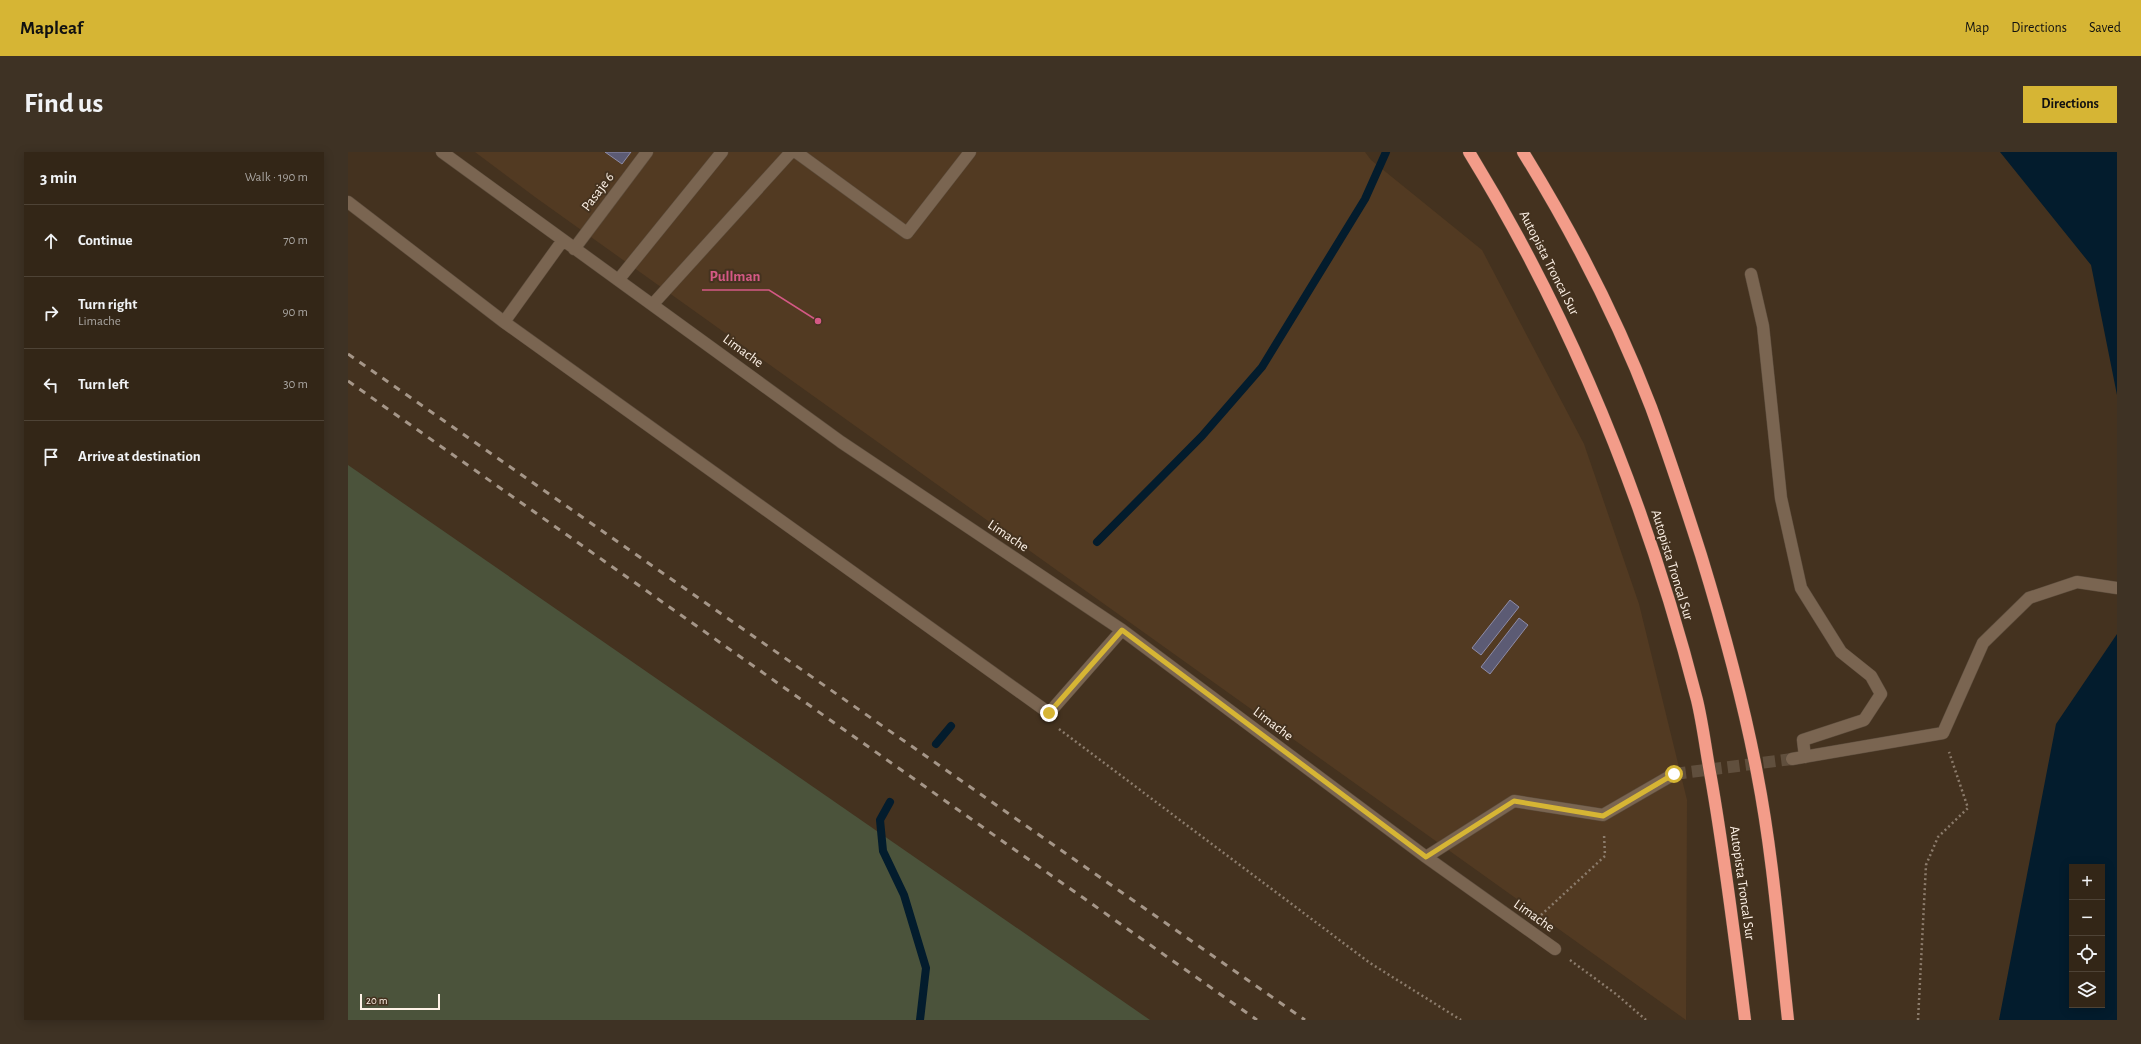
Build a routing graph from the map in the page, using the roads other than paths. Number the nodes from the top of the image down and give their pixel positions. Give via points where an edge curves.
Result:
1 (442, 152) edge
2 (647, 152) edge
3 (722, 152) edge
4 (791, 152) edge
5 (796, 152) edge
6 (970, 152) edge
7 (1469, 152) edge
8 (1523, 152) edge
9 (348, 202) edge
10 (563, 240) junction
11 (574, 249) junction
12 (1751, 274) dead end
13 (619, 279) junction
14 (653, 304) junction
15 (504, 322) junction
16 (2117, 588) edge
17 (1122, 630) junction
18 (1805, 757) junction
19 (1792, 759) tunnel mouth
20 (1674, 774) tunnel mouth
21 (1426, 857) junction
22 (1555, 949) road end
23 (1745, 1020) edge
24 (1788, 1020) edge

1 - 10 street, Limache
2 - 11 street, Pasaje 6
3 - 13 street
4 - 14 street
5 - 6 street via 907,233
7 - 23 highway, Autopista Troncal Sur via 1508,216 1576,348 1644,521 1697,702 1720,830
8 - 24 highway via 1551,197 1587,265 1623,341 1676,476 1722,623 1743,705 1768,836
9 - 15 street
10 - 11 street, Limache
10 - 15 street
11 - 13 street, Limache
12 - 18 street via 1763,326 1781,498 1801,588 1841,652 1871,676 1881,694 1864,720 1803,740
13 - 14 street, Limache
14 - 17 street, Limache via 841,442
15 - 17 street via 1049,713
16 - 18 street via 2077,582 2029,598 1983,643 1943,732
17 - 21 street, Limache
18 - 19 street
20 - 21 street via 1603,816 1514,801
21 - 22 street, Limache

